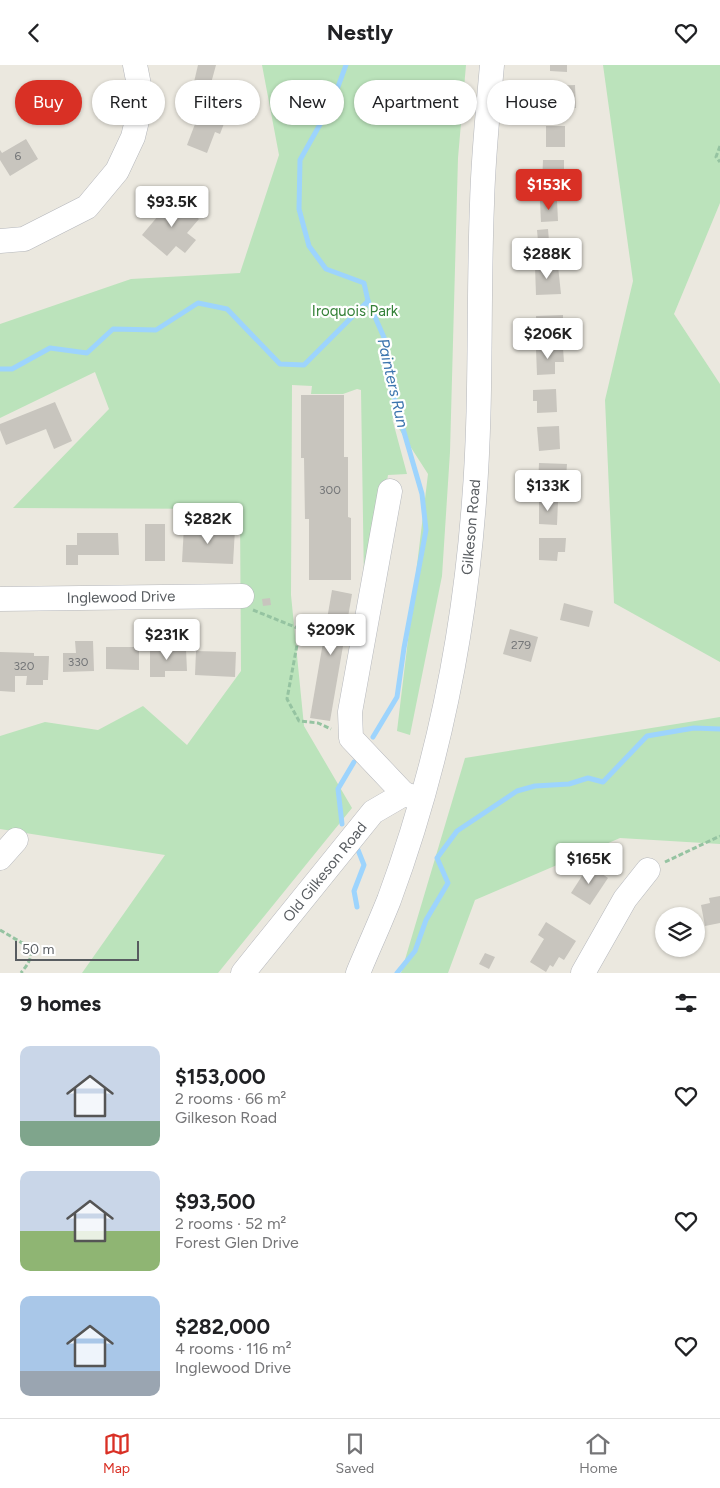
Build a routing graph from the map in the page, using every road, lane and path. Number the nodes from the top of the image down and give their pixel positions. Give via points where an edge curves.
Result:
1 (136, 65) edge
2 (492, 65) edge
3 (720, 146) edge
4 (720, 162) edge
5 (0, 241) edge
6 (390, 491) dead end
7 (0, 599) edge
8 (246, 602) joint
9 (318, 723) dead end
10 (413, 797) junction
11 (720, 836) edge
12 (16, 839) dead end
13 (0, 857) edge
14 (648, 870) joint
15 (0, 930) edge
16 (21, 973) edge
17 (243, 973) edge
18 (358, 973) edge
19 (583, 973) edge

1 - 5 street via 142,100 133,137 117,171 87,207 24,239
2 - 10 street, Gilkeson Road via 482,203 478,434 465,596 448,695
3 - 4 path via 716,157
6 - 10 street via 350,720 352,738
7 - 8 street, Inglewood Drive
8 - 9 path via 300,629 287,699 299,721
10 - 17 street, Old Gilkeson Road via 373,813
10 - 18 street, Gilkeson Road via 388,900
11 - 14 path
12 - 13 street
14 - 19 street via 625,899
15 - 16 path via 31,951 30,960

